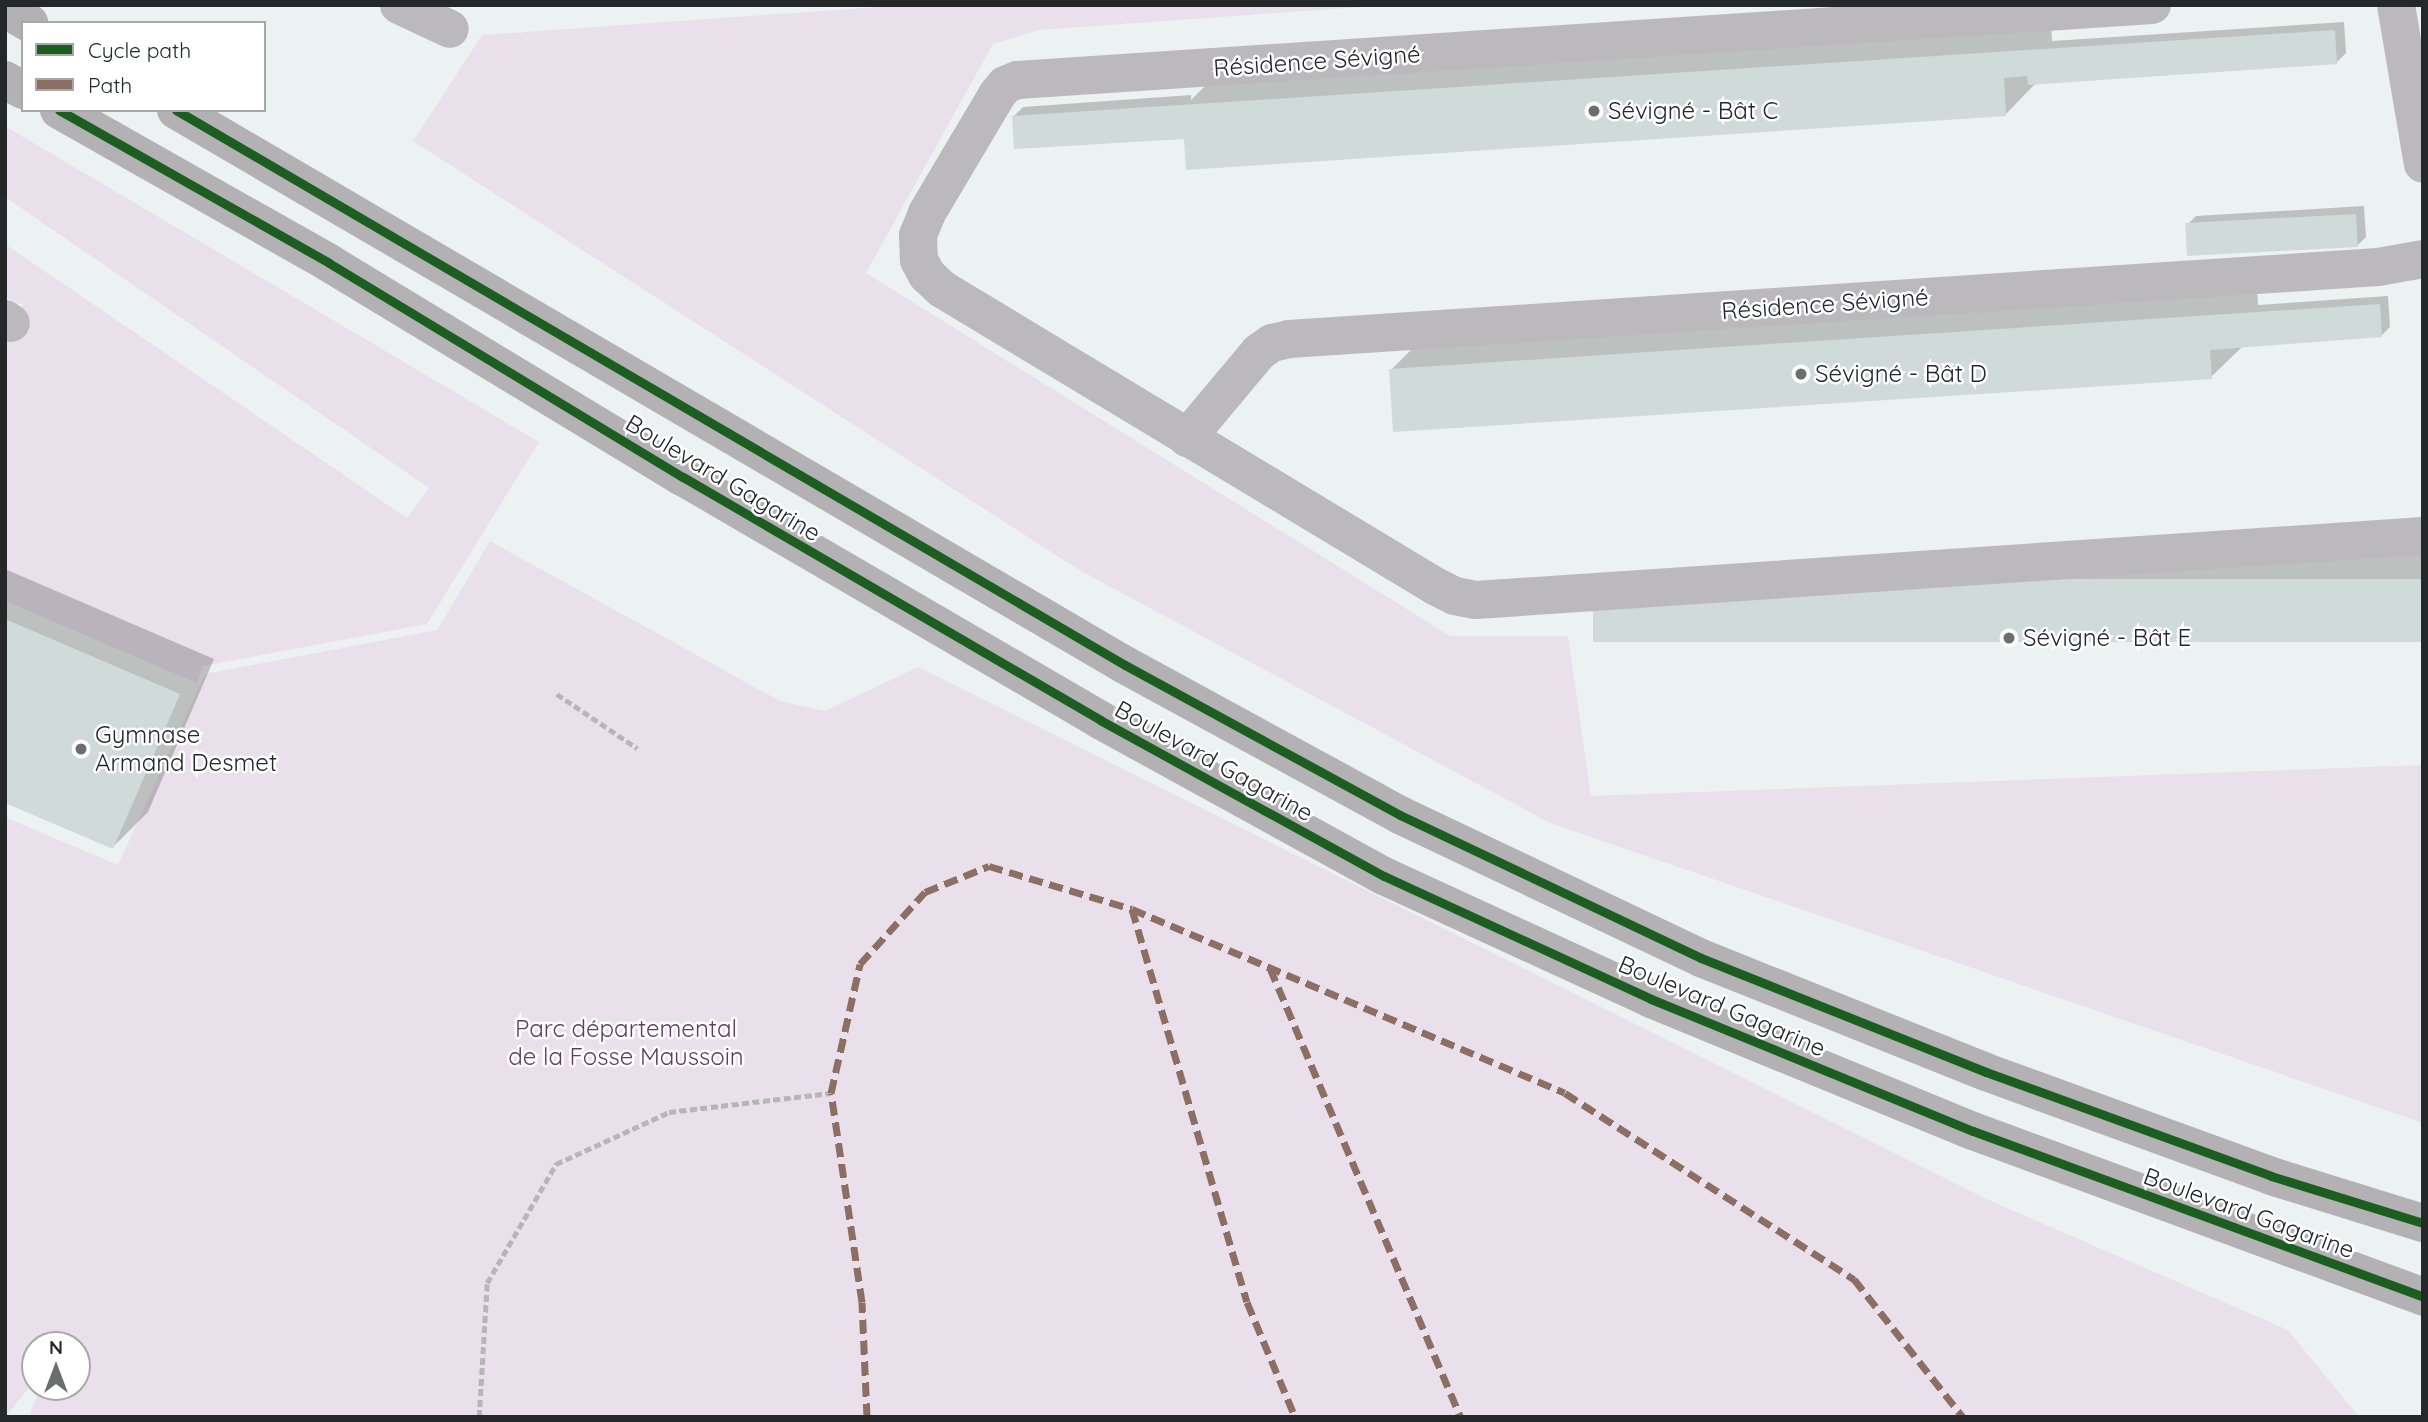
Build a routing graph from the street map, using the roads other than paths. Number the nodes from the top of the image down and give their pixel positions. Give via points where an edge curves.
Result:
1 (399, 5) edge
2 (2152, 5) edge
3 (2396, 5) edge
4 (5, 9) edge
5 (26, 21) edge
6 (450, 29) dead end
7 (5, 80) edge
8 (21, 89) edge
9 (63, 112) edge
10 (179, 112) edge
11 (2423, 164) edge
12 (2423, 259) edge
13 (1187, 438) junction
14 (2423, 536) edge
15 (2423, 1223) edge
16 (2423, 1297) edge

1 - 6 street
2 - 13 street, Résidence Sévigné via 1017,80 1005,85 927,213 918,235 919,260 942,289
3 - 11 street
4 - 5 main road
7 - 8 main road
9 - 16 main road, Boulevard Gagarine via 329,263 683,477 1100,720 1384,876 1651,999 1973,1131
10 - 15 main road, Boulevard Gagarine via 1125,665 1400,815 1701,958 1973,1067 2272,1176
12 - 13 street, Résidence Sévigné via 2378,267 1289,340 1272,343 1259,352
13 - 14 street, Résidence Sévigné via 1435,586 1476,600

